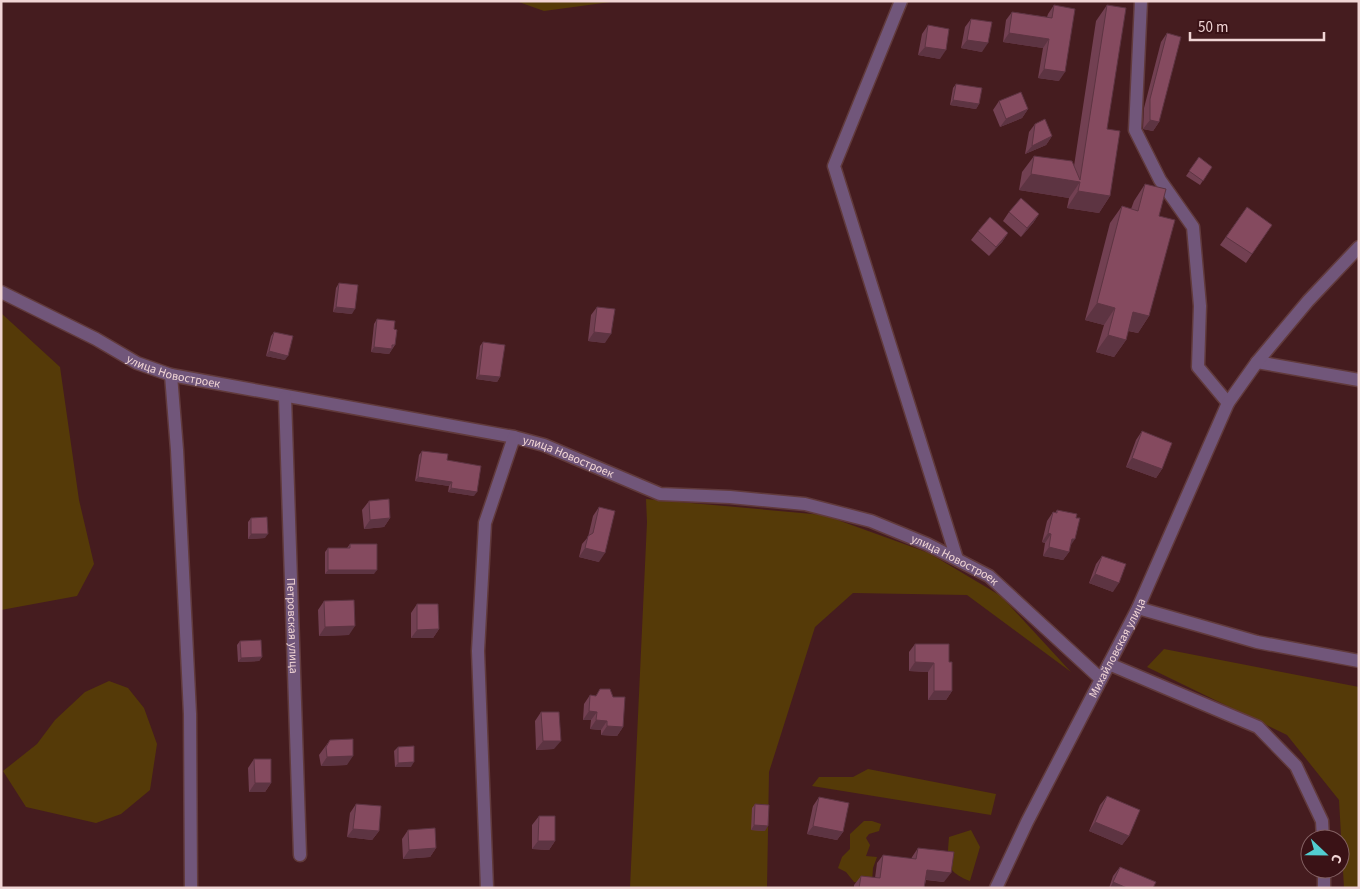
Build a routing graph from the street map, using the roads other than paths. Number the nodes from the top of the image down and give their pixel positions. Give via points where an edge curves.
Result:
1 (901, 1) edge
2 (1141, 1) edge
3 (1359, 247) edge
4 (1, 292) edge
5 (1257, 362) junction
6 (171, 375) junction
7 (1359, 380) edge
8 (285, 397) junction
9 (1228, 403) junction
10 (514, 437) junction
11 (958, 559) junction
12 (1138, 608) junction
13 (1359, 661) edge
14 (1109, 664) junction
15 (1101, 679) junction
16 (1322, 829) edge
17 (300, 855) dead end
18 (191, 888) edge
19 (487, 888) edge
20 (996, 888) edge

1 - 11 street via 834,166
2 - 9 street via 1135,130 1160,180 1193,227 1200,306 1198,366
3 - 5 street, Михайловская улица
4 - 6 street, улица Новостроек via 137,363
5 - 7 street
5 - 9 street, Михайловская улица
6 - 8 street, улица Новостроек
6 - 18 street via 190,714
8 - 10 street, улица Новостроек
8 - 17 street, Петровская улица
9 - 12 street, Михайловская улица
10 - 11 street, улица Новостроек via 544,445 660,494 805,504 871,521
10 - 19 street via 485,523 478,650
11 - 15 street, улица Новостроек via 988,576
12 - 13 street via 1257,642
12 - 14 street, Михайловская улица
14 - 15 street, Михайловская улица
14 - 16 street via 1258,727 1296,766 1322,821
15 - 20 street, Михайловская улица

